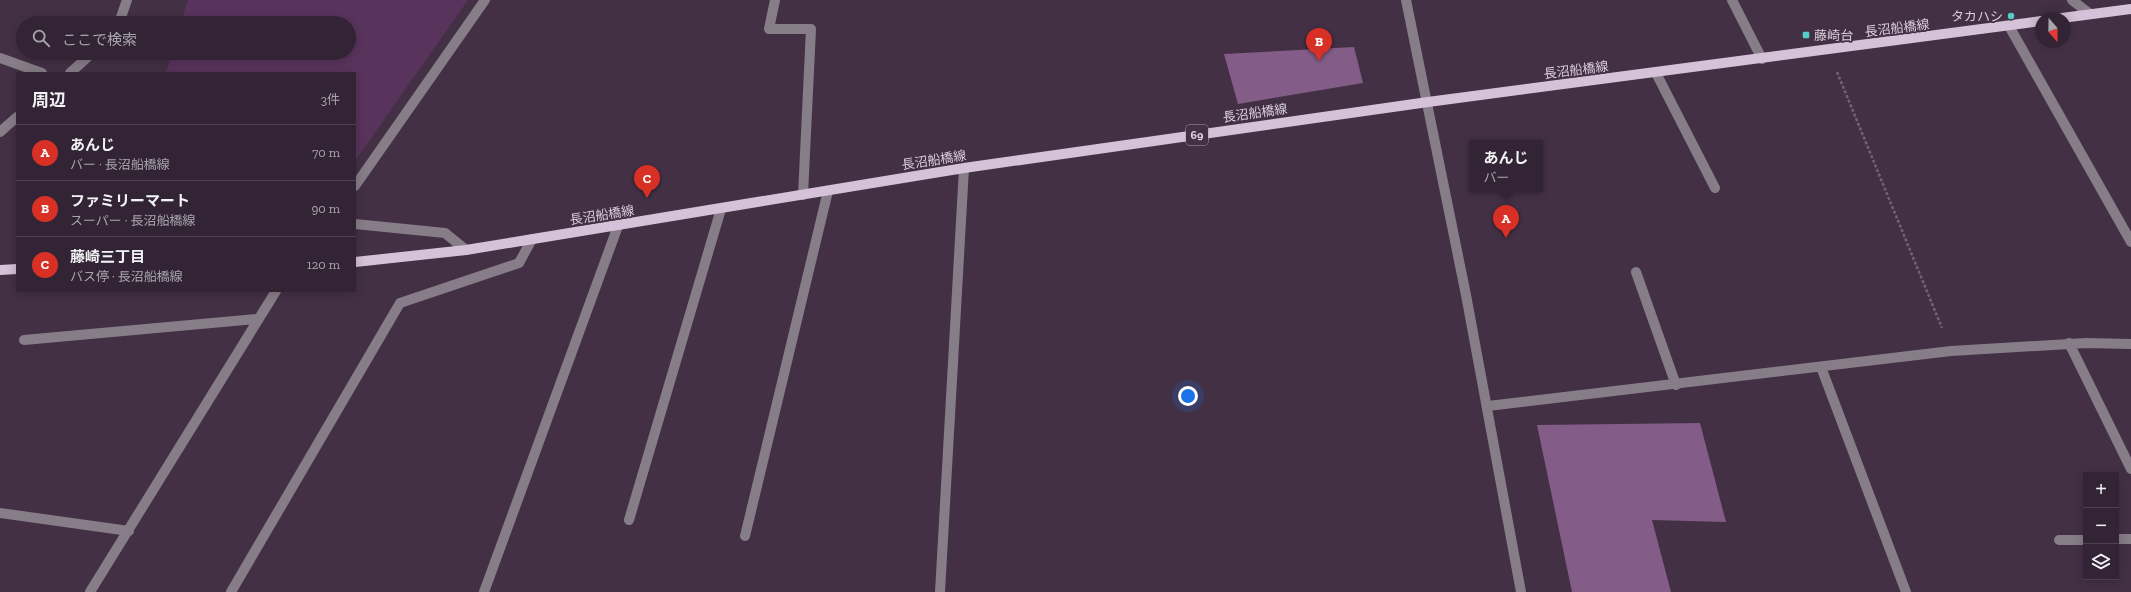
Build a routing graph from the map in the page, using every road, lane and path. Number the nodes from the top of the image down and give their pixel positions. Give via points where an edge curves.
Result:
1 (127, 0) edge
2 (485, 0) edge
3 (775, 0) edge
4 (1406, 0) edge
5 (1732, 0) edge
6 (2072, 0) edge
7 (2131, 9) edge
8 (2090, 14) junction
9 (121, 16) edge
10 (2071, 17) edge
11 (2035, 22) edge
12 (2009, 26) junction
13 (1828, 50) junction
14 (0, 58) edge
15 (1762, 59) junction
16 (84, 60) edge
17 (39, 72) edge
18 (71, 72) edge
19 (1656, 73) junction
20 (1428, 102) junction
21 (16, 119) edge
22 (0, 132) edge
23 (964, 168) junction
24 (356, 185) edge
25 (1715, 188) dead end
26 (828, 191) junction
27 (802, 195) junction
28 (721, 209) junction
29 (356, 224) edge
30 (618, 226) junction
31 (532, 239) junction
32 (2131, 242) edge
33 (466, 250) junction
34 (356, 262) edge
35 (16, 269) edge
36 (0, 270) edge
37 (1636, 272) dead end
38 (275, 292) edge
39 (257, 319) junction
40 (24, 340) dead end
41 (2069, 343) junction
42 (2131, 344) edge
43 (1951, 351) junction
44 (1821, 367) junction
45 (1676, 385) junction
46 (1488, 406) junction
47 (2131, 469) edge
48 (0, 513) edge
49 (629, 520) dead end
50 (129, 531) junction
51 (745, 536) dead end
52 (2119, 539) edge
53 (2131, 539) edge
54 (2058, 540) dead end
55 (2083, 540) edge
56 (90, 592) edge
57 (231, 592) edge
58 (484, 592) edge
59 (940, 592) edge
60 (1521, 592) edge
61 (1906, 592) edge

1 - 9 street
2 - 24 street
3 - 27 street via 769,29 811,29
4 - 20 street
5 - 15 street
6 - 8 street
7 - 8 main road
8 - 10 main road
11 - 12 main road, 長沼船橋線 / 69
12 - 13 main road, 長沼船橋線 / 69
12 - 32 street
13 - 15 main road, 長沼船橋線 / 69
13 - 43 path
14 - 17 street
15 - 19 main road, 長沼船橋線 / 69
16 - 18 street
19 - 20 main road, 長沼船橋線 / 69
19 - 25 street
20 - 23 main road, 長沼船橋線 / 69
20 - 46 street
21 - 22 street
23 - 26 main road, 長沼船橋線 / 69
23 - 59 street
26 - 27 main road, 長沼船橋線 / 69
26 - 51 street
27 - 28 main road, 長沼船橋線 / 69
28 - 30 main road, 長沼船橋線 / 69
28 - 49 street
29 - 33 street via 445,233
30 - 31 main road, 長沼船橋線 / 69
30 - 58 street
31 - 33 main road, 長沼船橋線 / 69
31 - 57 street via 518,263 400,303
33 - 34 main road, 長沼船橋線 / 69
35 - 36 main road
37 - 45 street
38 - 39 street
39 - 40 street
39 - 50 street
41 - 42 street
41 - 43 street
41 - 47 street
43 - 44 street
44 - 45 street
44 - 61 street
45 - 46 street
46 - 60 street
48 - 50 street
50 - 56 street
52 - 53 street
54 - 55 street

